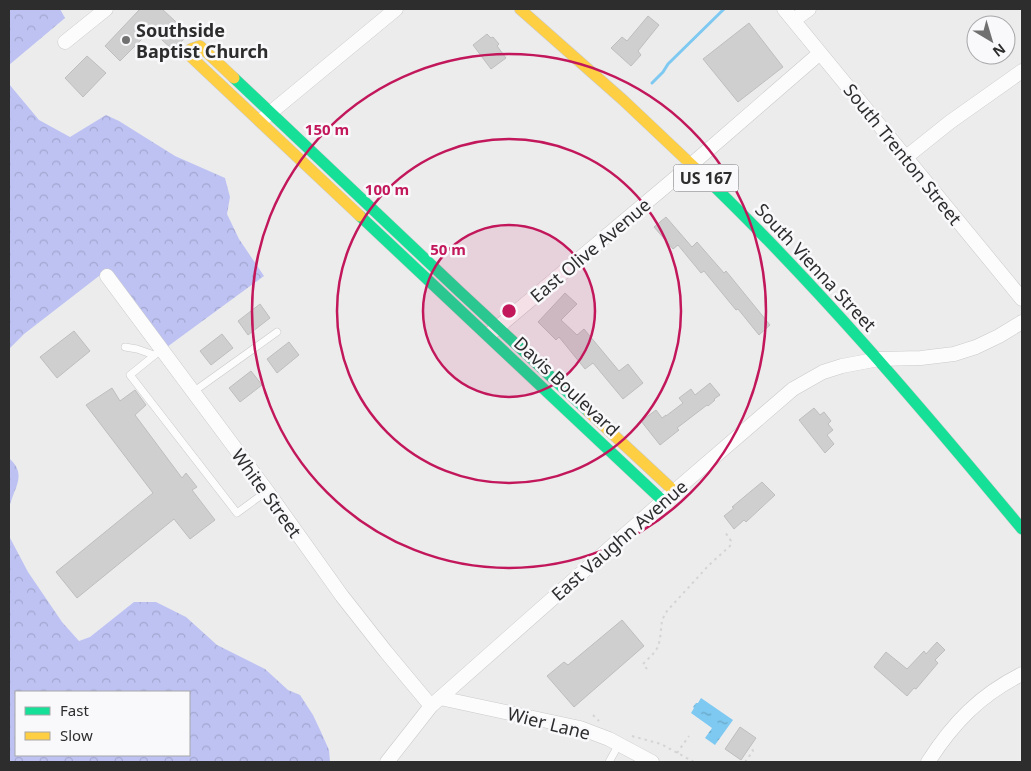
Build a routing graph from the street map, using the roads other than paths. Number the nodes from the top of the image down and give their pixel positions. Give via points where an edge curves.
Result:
1 (106, 9) edge
2 (396, 9) edge
3 (520, 9) edge
4 (784, 9) edge
5 (809, 9) edge
6 (794, 20) junction
7 (65, 42) dead end
8 (820, 53) junction
9 (1022, 71) edge
10 (266, 117) junction
11 (905, 158) junction
12 (692, 164) junction
13 (106, 276) dead end
14 (1022, 299) edge
15 (1022, 322) edge
16 (277, 332) dead end
17 (494, 332) junction
18 (125, 347) dead end
19 (158, 352) junction
20 (879, 359) junction
21 (193, 392) junction
22 (267, 491) junction
23 (674, 491) junction
24 (663, 501) junction
25 (1022, 529) edge
26 (1022, 674) edge
27 (436, 702) junction
28 (619, 744) junction
29 (388, 762) edge
30 (609, 762) edge
31 (652, 762) edge
32 (928, 762) edge

1 - 7 street
2 - 10 street
3 - 12 main road, South Vienna Street / US 167
4 - 6 street, South Trenton Street
5 - 6 street
6 - 8 street, South Trenton Street
8 - 11 street, South Trenton Street
8 - 12 street, East Olive Avenue
9 - 11 street
10 - 10 main road, Davis Boulevard via 200,46 191,49 188,54
10 - 17 main road, Davis Boulevard
11 - 14 street, South Trenton Street
12 - 17 street, East Olive Avenue
12 - 20 main road, South Vienna Street / US 167
13 - 19 street, White Street
15 - 20 street, East Vaughn Avenue via 1000,336 954,354
16 - 21 lane
17 - 23 main road, Davis Boulevard
17 - 24 main road, Davis Boulevard
18 - 19 lane
19 - 21 street, White Street
19 - 22 lane via 130,375 237,514
20 - 23 street, East Vaughn Avenue via 823,372 794,389
20 - 25 main road, South Vienna Street / US 167
21 - 22 street, White Street
22 - 27 street, White Street via 386,652
23 - 24 street, East Vaughn Avenue
24 - 27 street, East Vaughn Avenue
26 - 32 street via 984,697 963,716
27 - 28 street, Wier Lane via 573,726
27 - 29 street, East Vaughn Avenue
28 - 30 lane
28 - 31 street, Wier Lane

